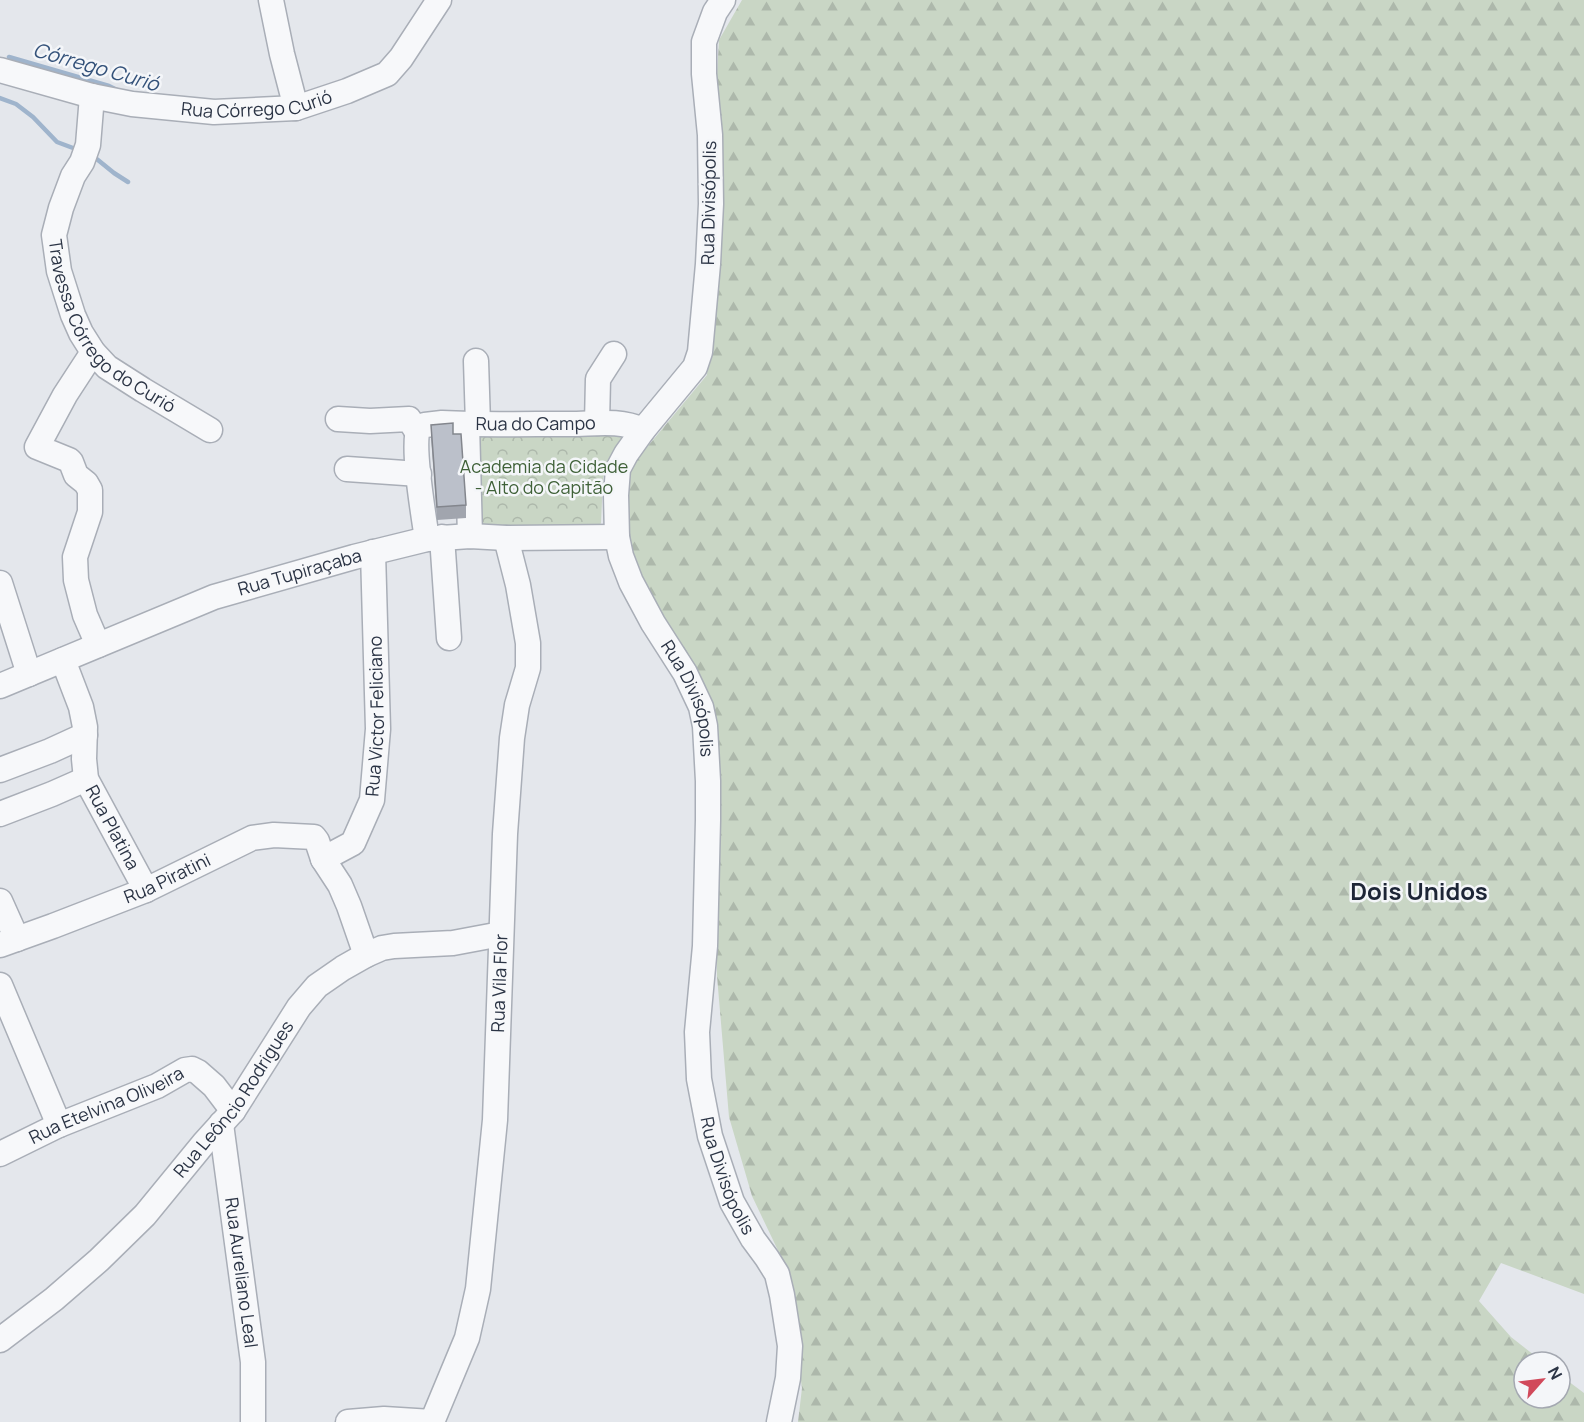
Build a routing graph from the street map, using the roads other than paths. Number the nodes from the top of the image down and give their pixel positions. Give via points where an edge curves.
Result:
1 (271, 0) edge
2 (439, 0) edge
3 (723, 0) edge
4 (0, 70) edge
5 (92, 96) junction
6 (296, 108) junction
7 (93, 352) junction
8 (614, 354) dead end
9 (476, 361) dead end
10 (338, 419) dead end
11 (597, 423) junction
12 (472, 424) junction
13 (421, 428) junction
14 (210, 430) dead end
15 (643, 430) junction
16 (346, 469) dead end
17 (419, 474) junction
18 (470, 536) junction
19 (617, 537) junction
20 (434, 538) junction
21 (506, 538) junction
22 (373, 552) junction
23 (0, 583) edge
24 (449, 638) dead end
25 (98, 645) junction
26 (63, 660) junction
27 (29, 674) junction
28 (0, 686) edge
29 (85, 735) junction
30 (0, 770) edge
31 (86, 779) junction
32 (0, 814) edge
33 (323, 859) junction
34 (146, 890) junction
35 (0, 901) edge
36 (501, 934) junction
37 (8, 942) edge
38 (366, 955) junction
39 (0, 985) edge
40 (227, 1117) junction
41 (58, 1125) junction
42 (0, 1154) edge
43 (0, 1340) edge
44 (253, 1422) edge
45 (348, 1422) edge
46 (432, 1422) edge
47 (779, 1422) edge

1 - 6 street
2 - 6 street, Rua Córrego Curió via 387,74
3 - 15 street, Rua Divisópolis via 704,42 711,204 700,352 695,367
4 - 5 street, Rua Córrego Curió
5 - 6 street, Rua Córrego Curió via 214,112
5 - 7 street, Travessa Córrego do Curió via 88,145 73,176 54,235 59,271 73,315
7 - 14 street, Travessa Córrego do Curió via 107,367
7 - 25 street via 37,447 69,459 76,475 90,490 90,512 75,557 76,580
8 - 11 street via 598,378
9 - 12 street
10 - 13 street via 409,419
11 - 12 street, Rua do Campo
11 - 15 street, Rua do Campo via 632,425
12 - 13 street, Rua do Campo
12 - 18 street
13 - 17 street
15 - 19 street, Rua Divisópolis via 618,469
16 - 17 street
17 - 20 street
18 - 20 street, Rua Tupiraçaba
18 - 21 street, Rua Tupiraçaba
19 - 21 street, Rua Tupiraçaba
19 - 47 street, Rua Divisópolis via 631,582 685,673 705,726 708,820 705,946 697,1032 699,1079 710,1136 732,1202 777,1274 782,1295 790,1346
20 - 22 street, Rua Tupiraçaba
20 - 24 street
21 - 36 street, Rua Vila Flor via 528,643 528,668 517,705 511,755
22 - 25 street, Rua Tupiraçaba via 214,597
22 - 33 street, Rua Victor Feliciano via 378,729 372,800 353,843
23 - 27 street
25 - 26 street, Rua Tupiraçaba
26 - 27 street, Rua Tupiraçaba
26 - 29 street, Rua Platina via 81,707
27 - 28 street, Rua Tupiraçaba
29 - 30 street
29 - 31 street, Rua Platina
31 - 32 street
31 - 34 street, Rua Platina
33 - 34 street, Rua Piratini via 314,837 252,838
33 - 38 street via 350,906
34 - 37 street, Rua Piratini
35 - 37 street
36 - 38 street, Rua Leôncio Rodrigues via 453,943 394,946
36 - 46 street, Rua Vila Flor via 495,1120 478,1289 467,1338
38 - 40 street, Rua Leôncio Rodrigues via 317,986
39 - 41 street
40 - 41 street, Rua Etelvina Oliveira via 214,1086 192,1069
40 - 43 street, Rua Leôncio Rodrigues via 145,1215 54,1299
40 - 44 street, Rua Aureliano Leal via 253,1362
41 - 42 street, Rua Etelvina Oliveira
45 - 46 street

